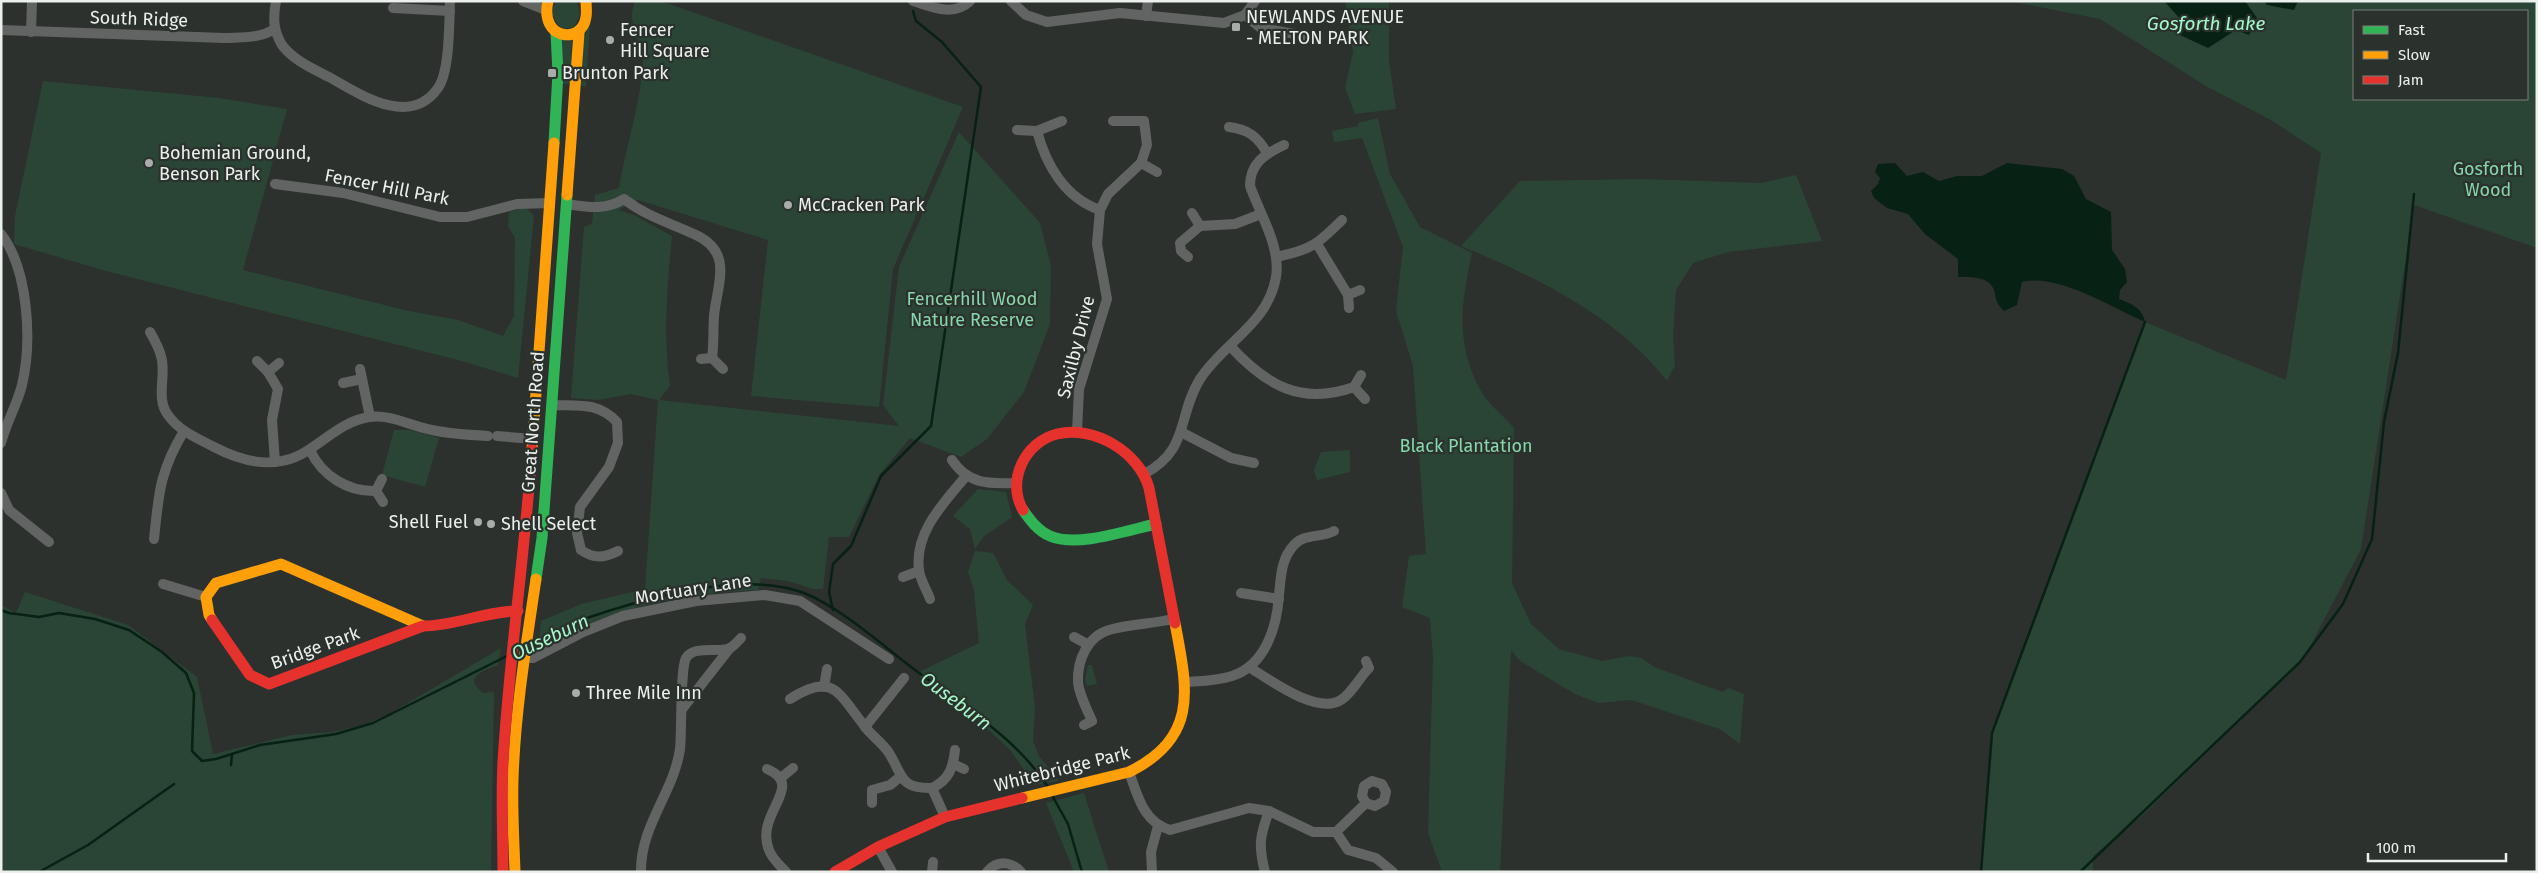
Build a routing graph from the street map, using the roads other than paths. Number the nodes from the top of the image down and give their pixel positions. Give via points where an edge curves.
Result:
1 (32, 1) edge
2 (276, 1) edge
3 (523, 1) edge
4 (586, 1) edge
5 (913, 1) edge
6 (970, 1) edge
7 (1011, 1) edge
8 (1148, 1) edge
9 (1255, 1) edge
10 (450, 6) edge
11 (547, 6) edge
12 (393, 8) dead end
13 (1245, 15) junction
14 (1146, 16) junction
15 (274, 29) junction
16 (1, 30) edge
17 (31, 32) junction
18 (556, 33) junction
19 (578, 33) junction
20 (1306, 36) dead end
21 (1062, 121) dead end
22 (1113, 121) dead end
23 (1230, 127) dead end
24 (1017, 130) dead end
25 (1037, 132) junction
26 (1284, 145) dead end
27 (1267, 153) junction
28 (1141, 163) junction
29 (1157, 172) dead end
30 (275, 184) dead end
31 (550, 203) junction
32 (566, 204) junction
33 (1100, 210) junction
34 (1192, 213) dead end
35 (1261, 214) junction
36 (1342, 220) dead end
37 (1200, 226) junction
38 (1, 234) edge
39 (1317, 244) junction
40 (1188, 257) dead end
41 (1276, 257) junction
42 (1360, 290) dead end
43 (1348, 295) junction
44 (1349, 308) dead end
45 (150, 332) dead end
46 (1230, 346) junction
47 (257, 360) dead end
48 (279, 362) dead end
49 (722, 369) dead end
50 (268, 372) junction
51 (1361, 375) dead end
52 (343, 383) dead end
53 (1354, 387) junction
54 (1365, 399) dead end
55 (553, 405) junction
56 (370, 417) junction
57 (184, 431) junction
58 (1077, 432) junction
59 (1181, 432) junction
60 (533, 439) junction
61 (1, 443) edge
62 (310, 450) junction
63 (952, 460) dead end
64 (275, 462) junction
65 (1254, 462) dead end
66 (1144, 474) junction
67 (966, 476) junction
68 (382, 479) dead end
69 (1015, 483) junction
70 (376, 491) junction
71 (1, 493) edge
72 (383, 502) dead end
73 (1156, 524) junction
74 (1331, 536) dead end
75 (154, 539) dead end
76 (49, 542) dead end
77 (618, 551) dead end
78 (919, 572) junction
79 (903, 577) dead end
80 (163, 584) dead end
81 (1241, 593) dead end
82 (206, 597) junction
83 (930, 599) dead end
84 (1279, 599) junction
85 (518, 611) junction
86 (1173, 619) junction
87 (423, 626) junction
88 (1074, 637) dead end
89 (741, 638) dead end
90 (1087, 644) junction
91 (730, 648) junction
92 (524, 658) junction
93 (889, 659) dead end
94 (1250, 667) junction
95 (1370, 667) dead end
96 (827, 669) dead end
97 (904, 678) dead end
98 (1186, 682) junction
99 (824, 687) junction
100 (790, 699) dead end
101 (683, 708) junction
102 (1091, 723) dead end
103 (865, 727) junction
104 (954, 750) dead end
105 (953, 764) junction
106 (793, 768) dead end
107 (767, 769) dead end
108 (964, 769) dead end
109 (1129, 772) junction
110 (782, 777) junction
111 (900, 778) junction
112 (932, 788) junction
113 (872, 803) dead end
114 (1366, 803) dead end
115 (1269, 811) junction
116 (946, 817) junction
117 (1158, 826) junction
118 (1336, 832) junction
119 (878, 847) junction
120 (503, 872) edge
121 (515, 872) edge
122 (641, 872) edge
123 (786, 872) edge
124 (835, 872) edge
125 (892, 872) edge
126 (987, 872) edge
127 (1020, 872) edge
128 (1152, 872) edge
129 (1265, 872) edge
130 (1392, 872) edge

1 - 17 street
2 - 15 street
3 - 11 street
4 - 19 main road, Great North Road via 586,18
5 - 6 street via 952,11 961,9
7 - 14 street via 1026,15 1047,22 1105,14
8 - 14 street
9 - 13 street
10 - 12 street
10 - 15 street via 445,71 439,87 428,99 415,106 377,104 298,60 283,46
11 - 18 main road, Great North Road via 546,22
13 - 14 street via 1224,23
13 - 20 street via 1261,28
15 - 17 street, South Ridge via 254,36 224,38
16 - 17 street, South Ridge
18 - 19 main road
18 - 31 main road, Great North Road via 558,73
19 - 32 main road, Great North Road
21 - 25 street
22 - 28 street via 1144,121 1147,145
23 - 27 street via 1248,131
24 - 25 street
25 - 33 street via 1045,160 1052,170 1081,201
26 - 27 street
27 - 35 street via 1253,167 1250,176
28 - 29 street
28 - 33 street via 1108,194
30 - 31 street, Fencer Hill Park via 343,192 440,218 467,217 517,204
31 - 60 main road, Great North Road
32 - 49 street via 612,207 624,200 642,213 709,242 719,255 721,272 707,359
32 - 55 main road, Great North Road
33 - 58 street, Saxilby Drive via 1097,244 1107,298 1079,389
34 - 37 street
35 - 37 street via 1235,224
35 - 41 street
36 - 39 street
37 - 40 street via 1180,243 1181,251
38 - 61 street via 16,258 22,281 26,358 22,386
39 - 41 street
39 - 43 street
41 - 46 street via 1276,276 1264,309
42 - 43 street
43 - 44 street
45 - 57 street via 162,357 162,400 167,414
46 - 53 street via 1261,376 1294,392 1316,395 1338,393
46 - 59 street via 1200,380 1191,397
47 - 50 street
48 - 50 street
50 - 64 street via 278,389 272,420
51 - 53 street
52 - 56 street via 361,374
53 - 54 street
55 - 77 street via 589,406 606,411 617,422 618,443 609,467 580,507 577,533 581,550 591,557 606,557
55 - 92 main road, Great North Road via 542,538
56 - 60 street via 389,418 431,430
56 - 62 street via 332,432
57 - 64 street via 236,458 258,463
57 - 75 street via 168,457 160,483
58 - 66 main road via 1119,449 1135,461
58 - 69 main road via 1056,434 1036,445 1023,462
59 - 65 street via 1231,458
59 - 66 street via 1166,460
60 - 85 main road, Great North Road
62 - 64 street
62 - 70 street via 320,466 347,487 360,492
63 - 67 street
66 - 73 main road
67 - 69 street via 976,482 990,484
67 - 78 street via 935,514 923,535 919,548
68 - 70 street
69 - 73 main road via 1019,506 1032,525 1052,537 1075,540
70 - 72 street
71 - 76 street via 9,510
73 - 86 main road, Whitebridge Park
74 - 84 street via 1309,536 1296,543 1286,556 1281,572
78 - 79 street
78 - 83 street
80 - 82 street
81 - 84 street
82 - 87 main road, Bridge Park via 216,583 281,564
82 - 87 main road, Bridge Park via 209,615 250,675 269,684
84 - 94 street via 1272,634
85 - 87 main road, Bridge Park via 438,628
85 - 120 main road, Great North Road via 503,764
86 - 90 street via 1108,630
86 - 98 main road, Whitebridge Park
88 - 90 street
89 - 91 street
90 - 102 street via 1078,681
91 - 101 street
91 - 101 street via 692,652 686,657
92 - 93 street, Mortuary Lane via 533,658 583,632 624,616 696,601 765,595 800,601
92 - 121 main road, Great North Road via 513,782
94 - 95 street via 1311,702 1323,704 1334,703 1348,695
94 - 98 street via 1233,676
96 - 99 street
97 - 103 street
98 - 109 main road, Whitebridge Park via 1184,711 1174,735 1155,757
99 - 100 street
99 - 103 street via 839,691
101 - 122 street via 675,770 649,826
103 - 111 street via 889,753
104 - 105 street
105 - 108 street
105 - 112 street via 946,778
106 - 110 street
107 - 110 street
109 - 116 main road, Whitebridge Park
109 - 117 street via 1146,814
110 - 123 street via 783,790 769,815 766,841 774,860
111 - 112 street via 914,786
111 - 113 street via 890,785 869,789
112 - 116 street
114 - 118 street
115 - 117 street via 1249,808 1181,829
115 - 118 street via 1313,832
115 - 129 street via 1260,837
116 - 119 main road, Whitebridge Park
117 - 128 street via 1150,852
118 - 130 street via 1348,850 1376,858
119 - 124 main road, Whitebridge Park
119 - 125 street
126 - 127 street via 1000,863 1011,864

